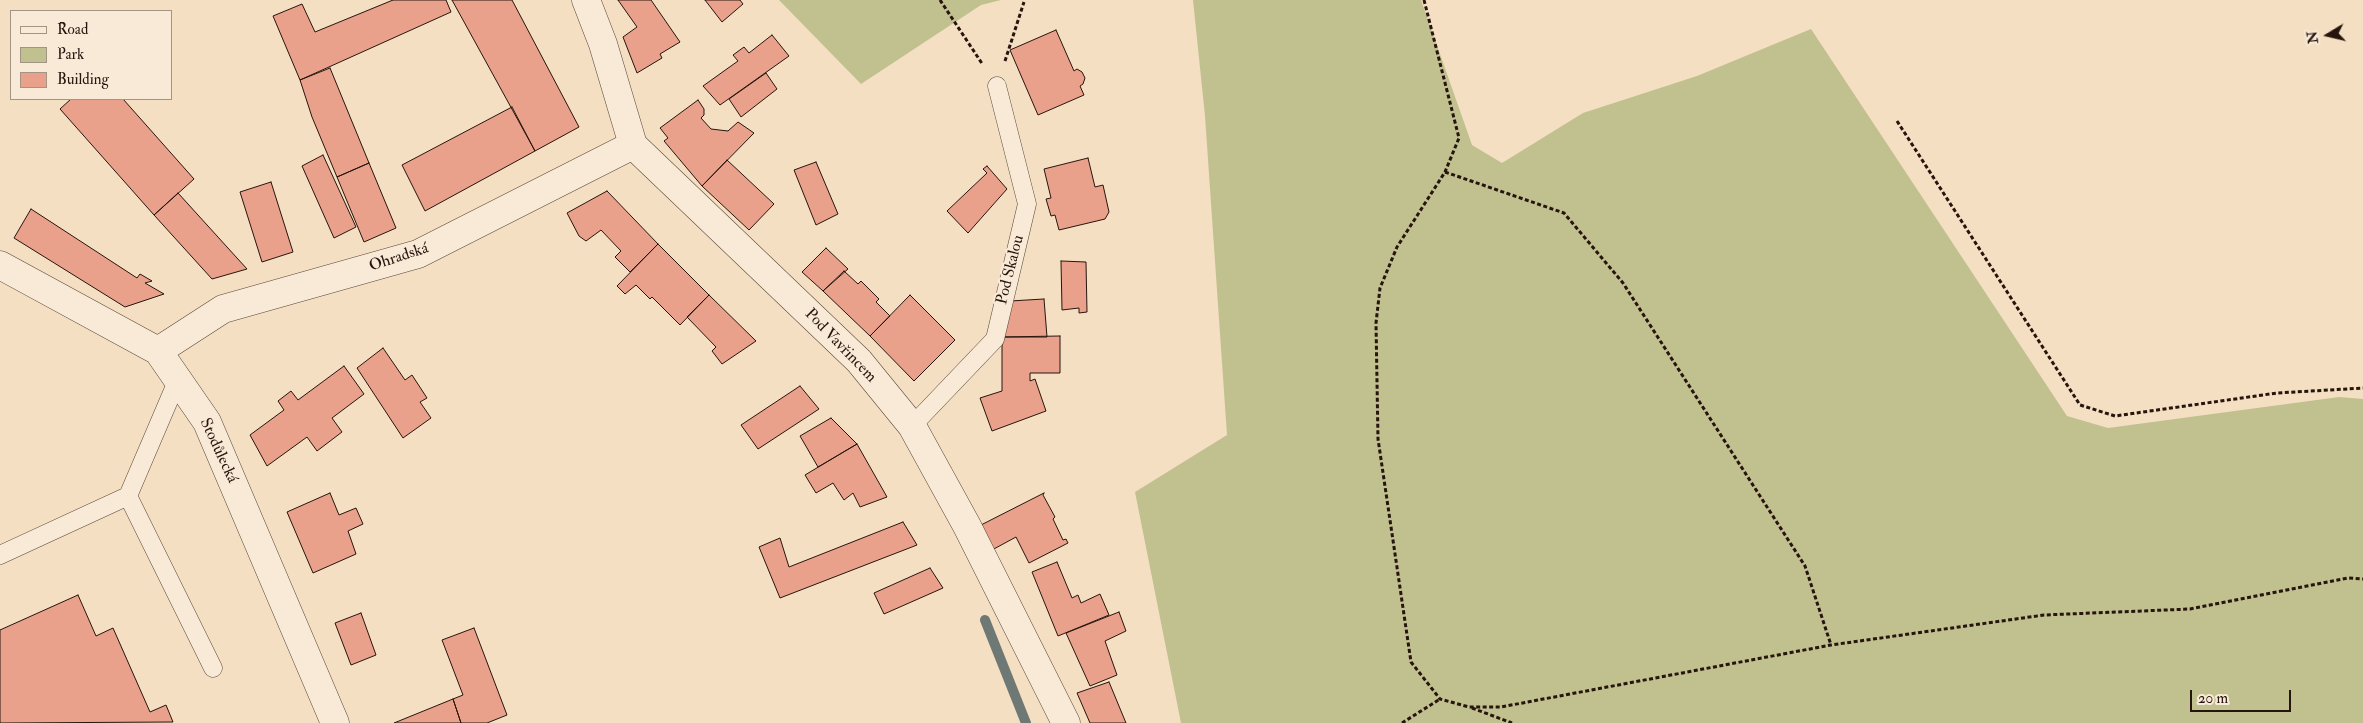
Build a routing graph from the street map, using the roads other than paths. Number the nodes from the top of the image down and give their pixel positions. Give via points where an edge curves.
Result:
1 (586, 0) edge
2 (997, 86) road end
3 (633, 145) junction
4 (0, 265) edge
5 (158, 351) junction
6 (178, 379) junction
7 (912, 426) junction
8 (128, 496) junction
9 (0, 555) edge
10 (213, 668) dead end
11 (335, 723) edge
12 (1066, 723) edge

1 - 3 street, Pod Vavřincem via 603,44
2 - 7 lane, Pod Skalou via 1027,204 995,339
3 - 5 street, Ohradská via 418,254 223,309
3 - 7 street, Pod Vavřincem via 858,361
4 - 5 street, Stodůlecká
5 - 6 street, Stodůlecká
6 - 8 lane
6 - 11 street, Stodůlecká via 207,422
7 - 12 street, Pod Vavřincem via 967,526
8 - 9 lane
8 - 10 lane

